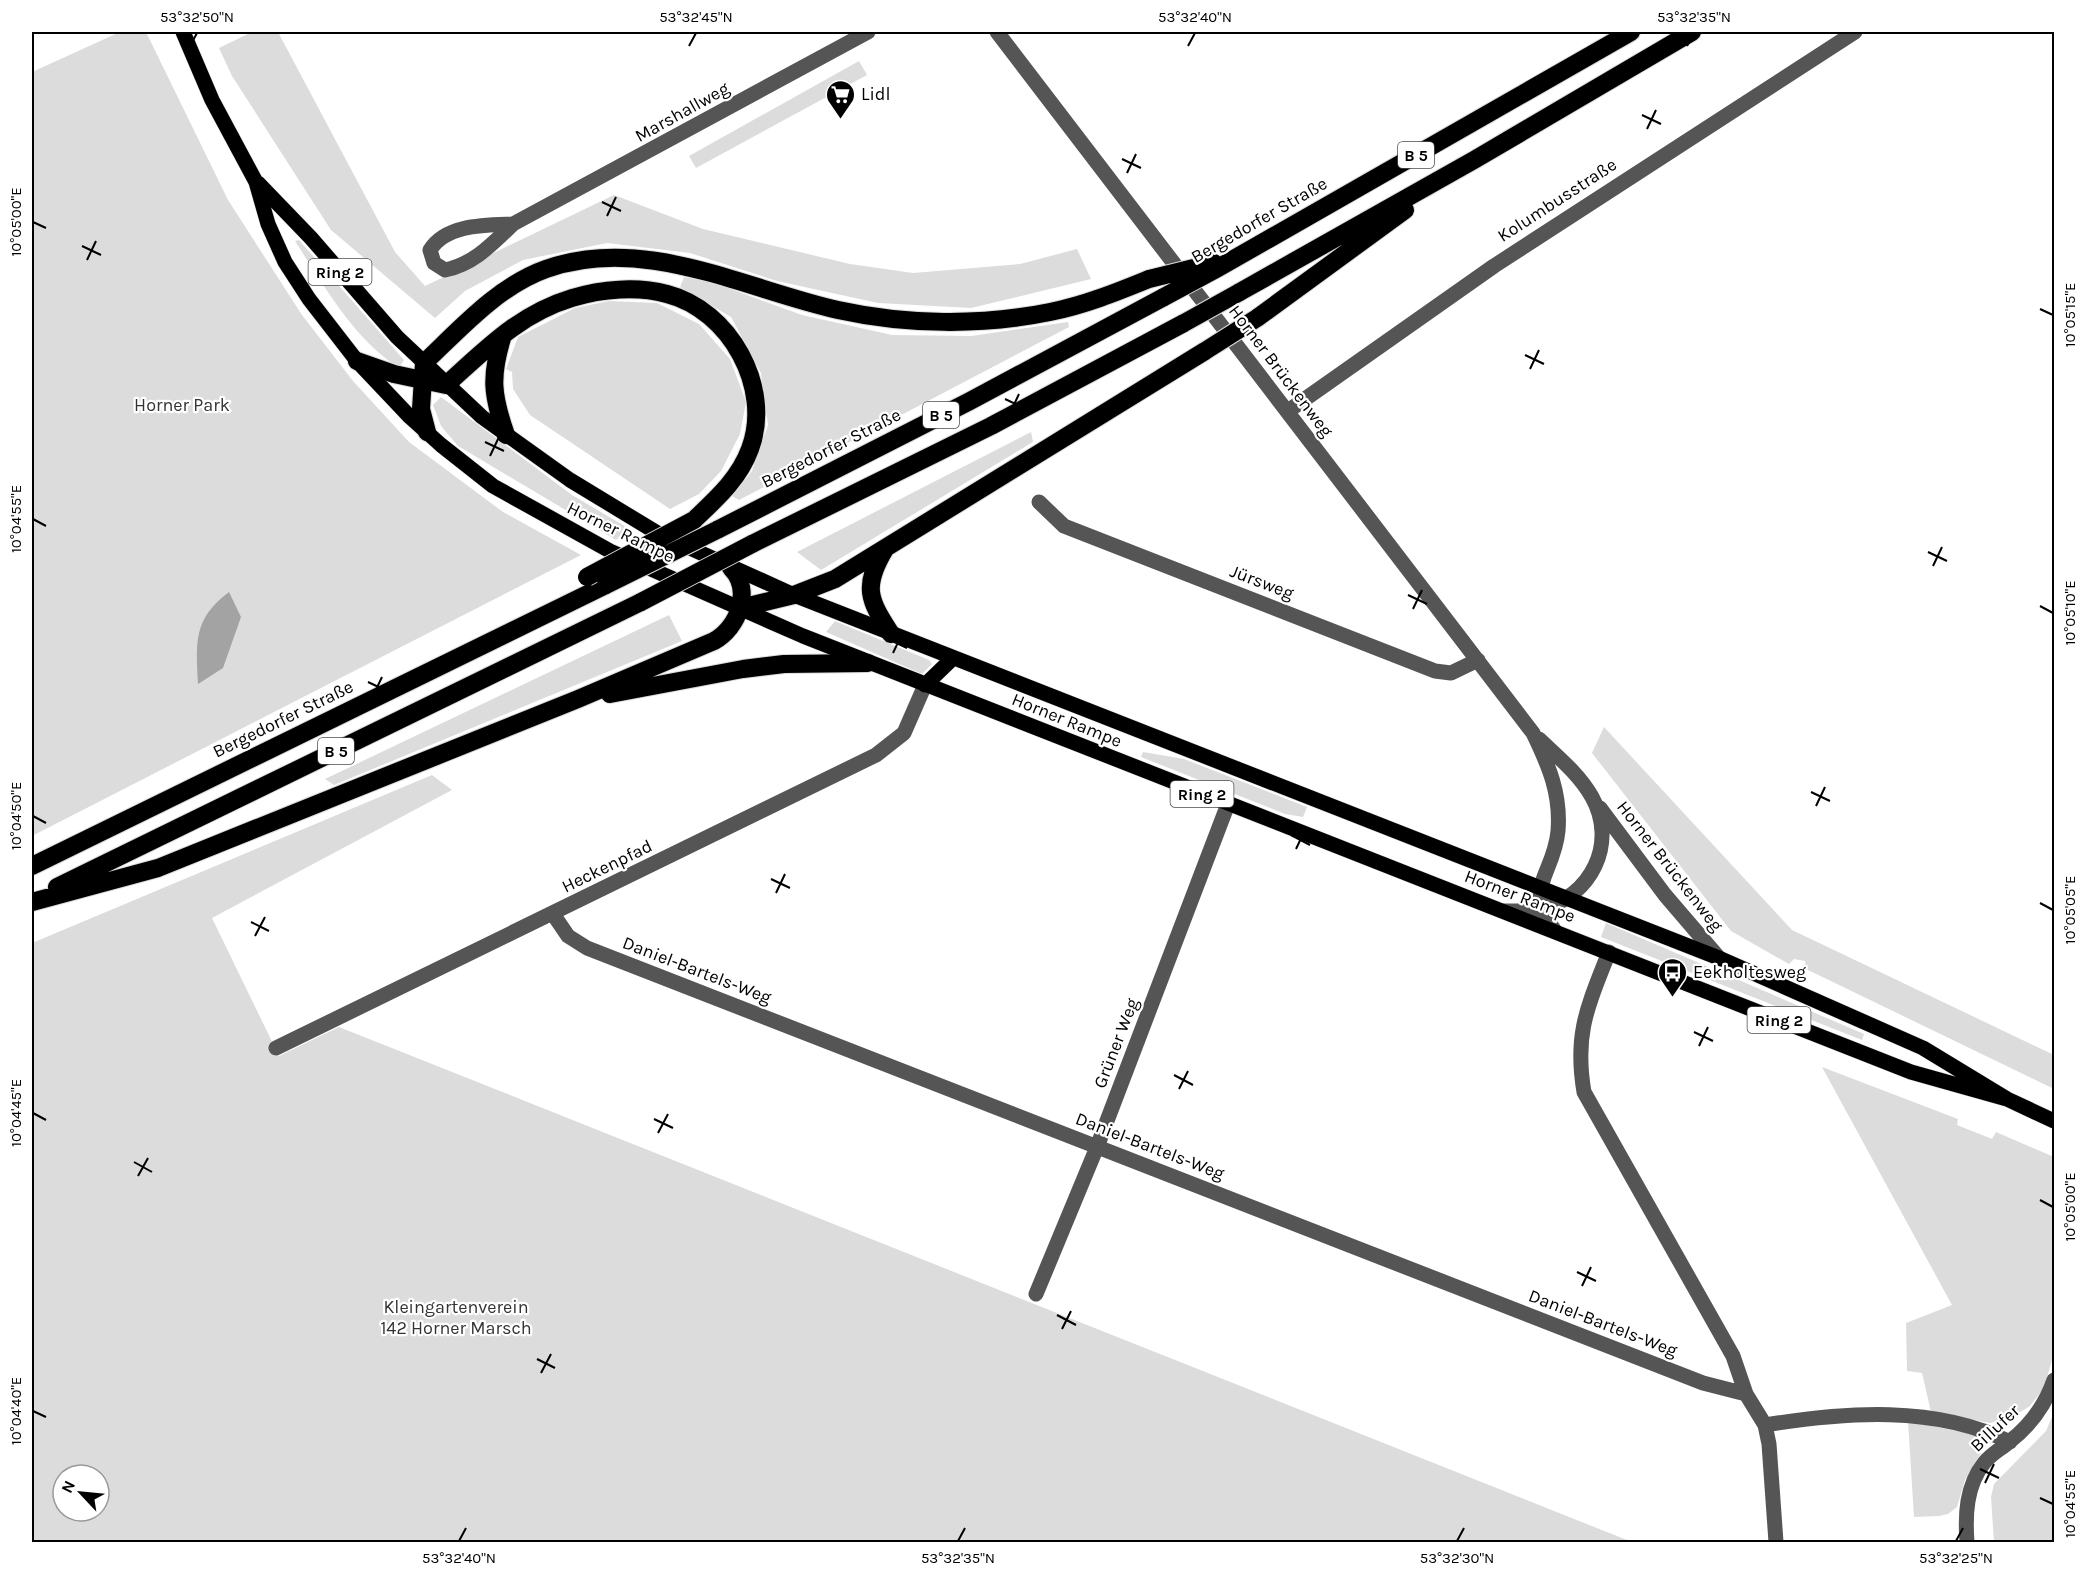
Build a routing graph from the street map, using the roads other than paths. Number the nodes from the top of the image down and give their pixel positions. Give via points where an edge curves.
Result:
1 (183, 32) edge
2 (868, 32) edge
3 (997, 32) edge
4 (1631, 32) edge
5 (1692, 32) edge
6 (1855, 32) edge
7 (1474, 160) junction
8 (256, 182) junction
9 (513, 224) junction
10 (1216, 266) junction
11 (504, 333) junction
12 (357, 361) junction
13 (423, 372) junction
14 (446, 385) junction
15 (1288, 411) junction
16 (427, 432) junction
17 (506, 435) junction
18 (1039, 502) dead end
19 (887, 547) junction
20 (731, 568) junction
21 (794, 595) junction
22 (740, 608) junction
23 (537, 617) junction
24 (891, 634) junction
25 (953, 658) junction
26 (1478, 660) junction
27 (868, 663) junction
28 (925, 685) junction
29 (578, 699) junction
30 (1533, 733) junction
31 (1592, 797) junction
32 (1228, 804) junction
33 (32, 867) edge
34 (1540, 886) junction
35 (1567, 897) junction
36 (32, 901) edge
37 (1540, 909) junction
38 (1504, 911) junction
39 (553, 914) junction
40 (1555, 931) junction
41 (1609, 952) junction
42 (1719, 958) junction
43 (276, 1048) dead end
44 (2007, 1099) junction
45 (2055, 1121) edge
46 (1097, 1147) junction
47 (1036, 1294) dead end
48 (2055, 1380) edge
49 (1746, 1394) junction
50 (1766, 1425) junction
51 (2010, 1442) junction
52 (1776, 1542) edge
53 (1967, 1542) edge

1 - 8 main road, Horner Rampe / Ring 2 via 212,100
2 - 9 street, Marshallweg
3 - 15 street, Horner Brückenweg
4 - 10 highway, Bergedorfer Straße / B 5
5 - 7 highway, B 5
6 - 15 street, Kolumbusstraße via 1494,266
7 - 19 highway, bridge via 1257,318
7 - 36 highway, B 5, bridge via 1238,294 991,426
8 - 12 main road, Horner Rampe / Ring 2 via 268,224 285,262
8 - 13 main road, Horner Rampe / Ring 2 via 311,238
9 - 9 street, Marshallweg via 483,225 437,239 430,250 434,263 445,270 459,267 483,254
10 - 13 highway, bridge via 1149,279 1097,300 1051,312 945,322 840,310 668,262 587,261 544,270 513,287 476,314
10 - 23 highway, Bergedorfer Straße / B 5, bridge via 970,401
11 - 14 highway
11 - 17 highway via 492,379
11 - 23 highway, bridge via 522,319 574,297 625,289 667,294 717,322 731,339 753,383 756,427 732,483 693,520 587,577
12 - 13 highway via 394,374
12 - 16 main road, Horner Rampe / Ring 2
13 - 14 highway
13 - 16 highway via 422,409
14 - 17 main road, Horner Rampe / Ring 2
15 - 26 street, Horner Brückenweg
16 - 22 main road, Horner Rampe / Ring 2 via 493,486 576,534
17 - 20 main road, Horner Rampe / Ring 2 via 619,511
18 - 26 street, Jürsweg via 1064,526 1435,671 1451,673
19 - 21 highway via 835,579
19 - 24 highway via 872,577 870,593
20 - 21 main road, Horner Rampe / Ring 2
20 - 22 highway via 741,581
21 - 22 highway
21 - 24 main road, Horner Rampe / Ring 2
22 - 27 main road, Horner Rampe / Ring 2
22 - 29 highway via 729,629 714,641
23 - 33 highway, Bergedorfer Straße / B 5
24 - 25 main road, Horner Rampe / Ring 2
25 - 28 main road
25 - 34 main road, Horner Rampe / Ring 2
26 - 30 street, Horner Brückenweg
27 - 28 main road, Horner Rampe / Ring 2
27 - 29 highway via 784,664 743,669
28 - 32 main road, Horner Rampe / Ring 2
28 - 39 street, Heckenpfad via 904,733 876,756
29 - 36 highway, B 5 via 158,868
30 - 31 street, Horner Brückenweg via 1574,771
30 - 34 street, Horner Brückenweg via 1553,777 1558,805 1556,839
31 - 35 street, Horner Brückenweg via 1601,824 1601,849 1592,874
31 - 42 street, Horner Brückenweg via 1665,895
32 - 38 main road, Horner Rampe / Ring 2
32 - 46 street, Grüner Weg
34 - 35 main road, Horner Rampe / Ring 2
34 - 37 street, Horner Brückenweg
35 - 37 street, Horner Brückenweg
35 - 42 main road, Horner Rampe / Ring 2
37 - 38 street, Horner Brückenweg
37 - 40 street
38 - 40 main road, Horner Rampe / Ring 2
39 - 43 street, Heckenpfad
39 - 46 street, Daniel-Bartels-Weg via 568,936 587,948
40 - 41 main road, Horner Rampe / Ring 2
41 - 44 main road, Horner Rampe / Ring 2 via 1911,1072
41 - 49 street via 1580,1035 1584,1092 1733,1356
42 - 44 main road, Horner Rampe / Ring 2 via 1923,1048
44 - 45 main road, Horner Rampe / Ring 2
46 - 47 street, Grüner Weg
46 - 49 street, Daniel-Bartels-Weg via 1703,1383
48 - 51 street, Billufer via 2039,1413
49 - 50 street
50 - 51 street via 1891,1414 1983,1429
50 - 52 street
51 - 53 street, Billufer via 1990,1457 1976,1476 1967,1504

